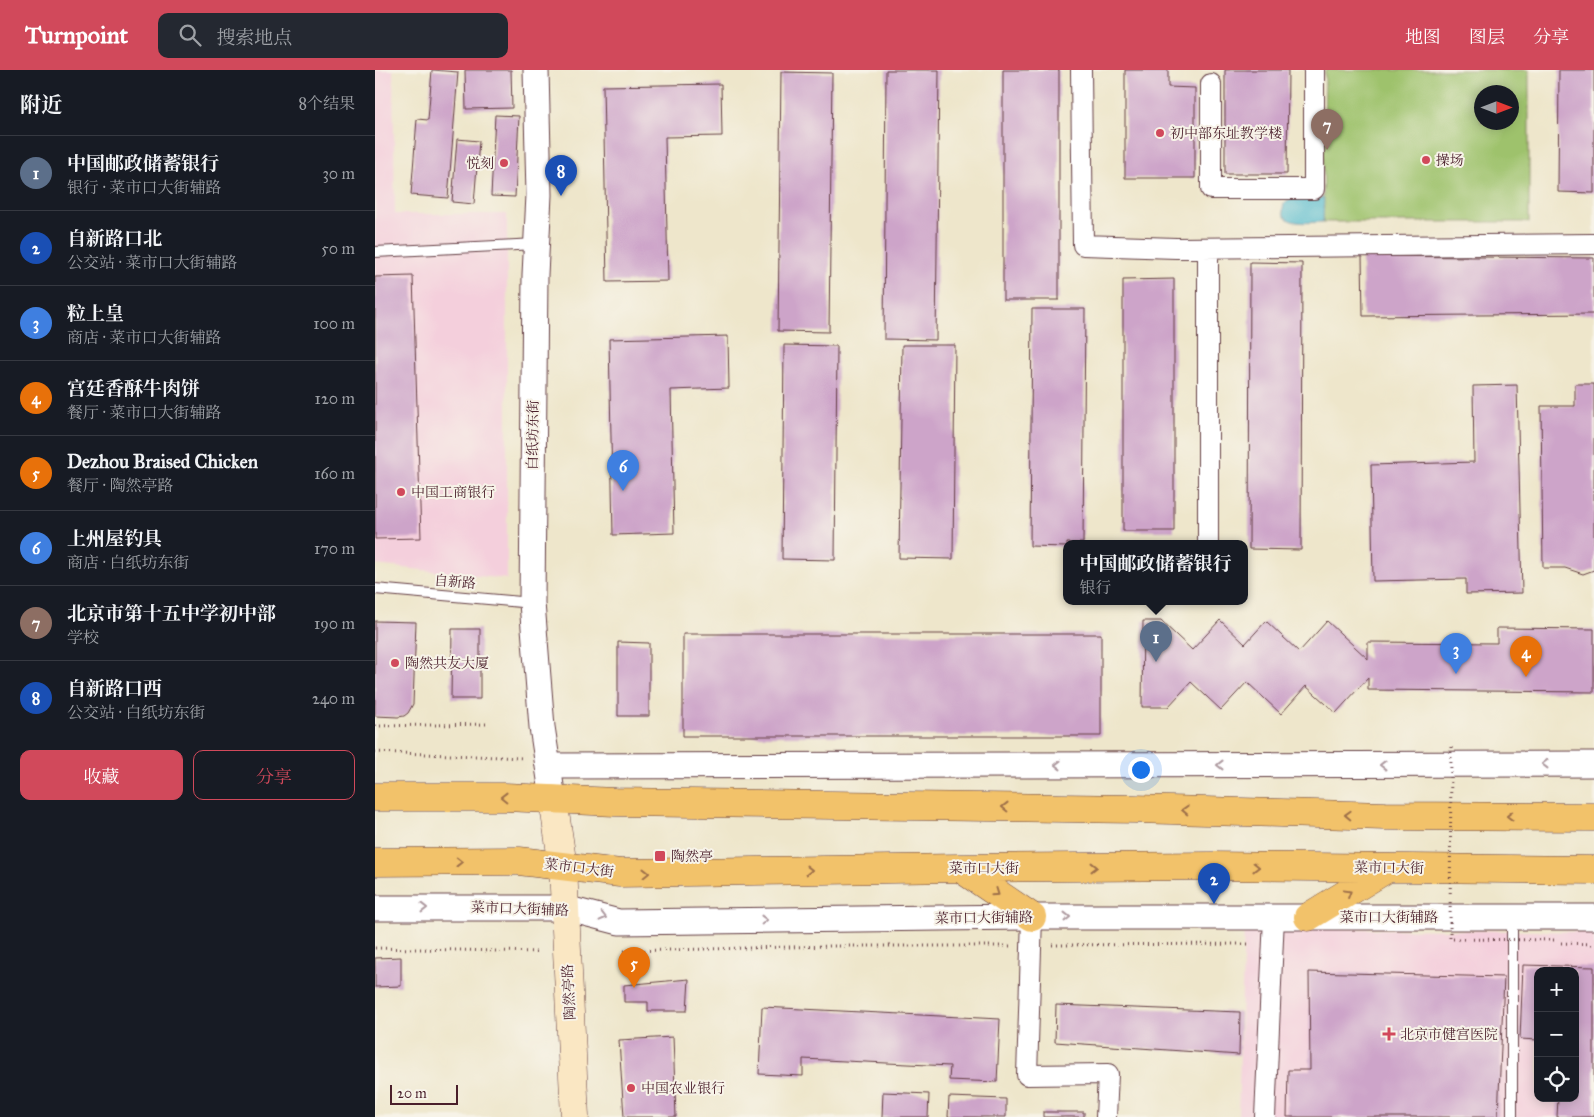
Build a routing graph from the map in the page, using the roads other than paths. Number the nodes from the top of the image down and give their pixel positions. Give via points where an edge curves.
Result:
1 (536, 70) edge
2 (1081, 70) edge
3 (1314, 70) edge
4 (1211, 84) dead end
5 (536, 244) junction
6 (1594, 244) edge
7 (1207, 248) junction
8 (375, 252) edge
9 (1208, 540) edge
10 (375, 588) edge
11 (531, 603) junction
12 (547, 762) junction
13 (1594, 764) edge
14 (375, 790) edge
15 (403, 796) junction
16 (375, 797) edge
17 (553, 799) junction
18 (1594, 817) edge
19 (375, 862) edge
20 (563, 867) junction
21 (960, 868) junction
22 (1388, 868) junction
23 (1594, 870) edge
24 (375, 908) edge
25 (565, 908) junction
26 (1032, 917) junction
27 (1274, 917) junction
28 (1307, 917) junction
29 (1513, 917) junction
30 (1594, 917) edge
31 (575, 1117) edge
32 (1106, 1117) edge
33 (1265, 1117) edge
34 (1512, 1117) edge

1 - 5 street, 白纸坊东街 via 539,195
2 - 7 street via 1083,245
3 - 4 street via 1314,189 1211,189
5 - 8 lane
5 - 11 street, 白纸坊东街
6 - 7 street
7 - 9 street
10 - 11 lane, 自新路
11 - 12 street, 白纸坊东街
13 -> 12 street
12 - 17 street, 白纸坊东街
14 - 15 street
15 - 16 main road
17 -> 15 main road
18 -> 17 main road via 1385,816
17 - 20 main road, 陶然亭路
19 -> 20 main road, 菜市口大街 via 519,861
20 -> 21 main road, 菜市口大街 via 620,873
20 - 25 main road, 陶然亭路
21 -> 22 main road, 菜市口大街
21 -> 26 main road
22 - 23 main road, 菜市口大街
28 -> 22 main road
24 -> 25 street, 菜市口大街辅路
25 -> 26 street, 菜市口大街辅路 via 619,922
25 - 31 main road, 陶然亭路
26 -> 27 street, 菜市口大街辅路
26 - 32 street via 1027,1075 1107,1074
27 - 28 street, 菜市口大街辅路
27 - 33 street
28 - 29 street, 菜市口大街辅路
29 - 30 street, 菜市口大街辅路
29 - 34 lane

